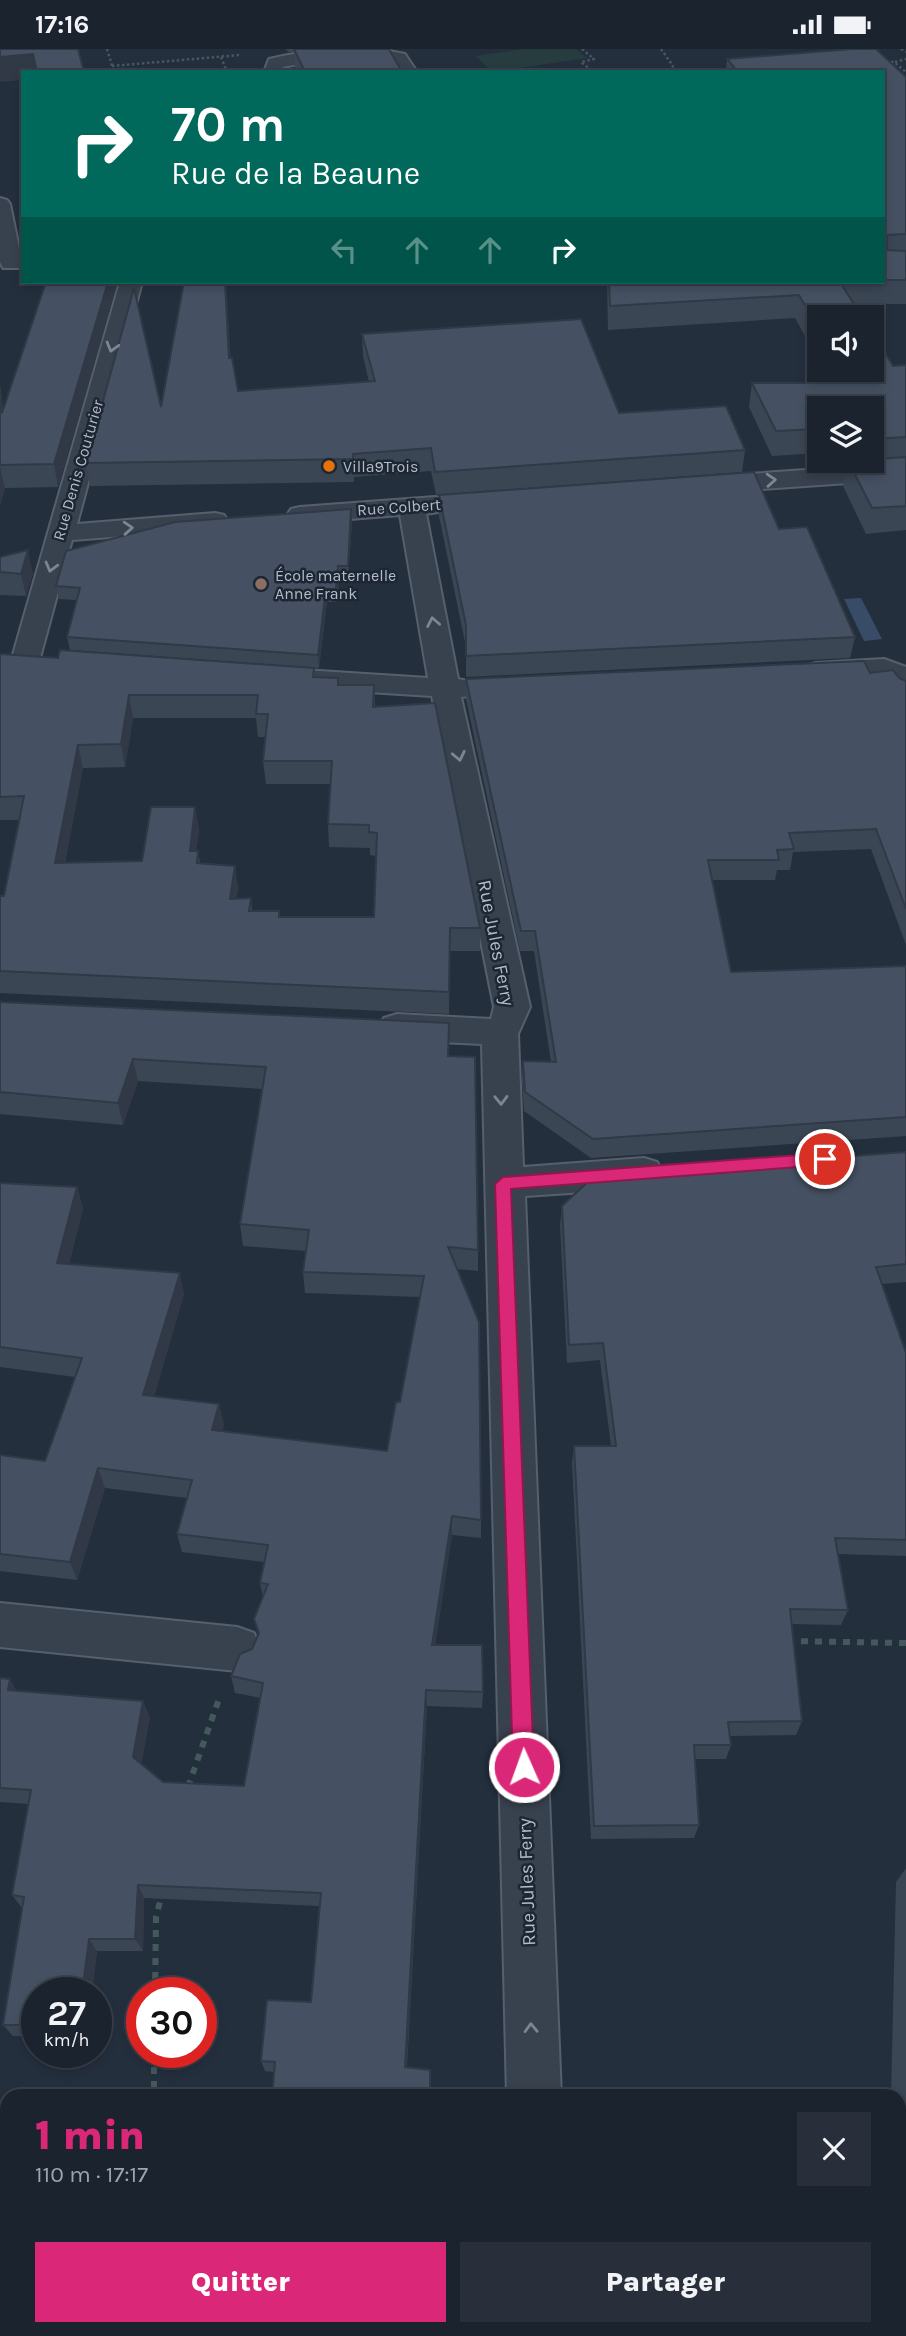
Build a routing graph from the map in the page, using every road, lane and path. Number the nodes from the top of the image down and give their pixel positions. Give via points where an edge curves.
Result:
1 (107, 49) edge
2 (235, 49) edge
3 (582, 49) edge
4 (661, 49) edge
5 (901, 49) edge
6 (906, 52) edge
7 (249, 54) dead end
8 (237, 55) junction
9 (221, 57) junction
10 (906, 59) edge
11 (885, 61) edge
12 (894, 62) junction
13 (112, 66) junction
14 (113, 70) edge
15 (226, 70) edge
16 (273, 70) edge
17 (407, 70) edge
18 (591, 70) edge
19 (671, 70) edge
20 (906, 72) edge
21 (0, 204) edge
22 (11, 263) edge
23 (130, 284) edge
24 (906, 471) edge
25 (684, 487) edge
26 (461, 503) edge
27 (411, 506) junction
28 (276, 517) edge
29 (236, 520) edge
30 (60, 533) junction
31 (26, 658) edge
32 (788, 673) edge
33 (265, 677) edge
34 (501, 688) edge
35 (445, 689) junction
36 (906, 691) edge
37 (361, 1025) edge
38 (500, 1032) junction
39 (684, 1170) edge
40 (503, 1184) junction
41 (0, 1625) edge
42 (782, 1641) edge
43 (906, 1643) edge
44 (237, 1649) joint
45 (186, 1797) edge
46 (162, 1891) edge
47 (155, 1977) edge
48 (154, 2068) edge
49 (154, 2089) edge
50 (534, 2089) edge

1 - 13 path
2 - 8 path
3 - 18 path via 594,58 581,62
4 - 19 path via 673,66
5 - 6 path
7 - 8 path
8 - 9 path
9 - 13 path
9 - 15 path
10 - 12 path
11 - 12 path
12 - 20 path
13 - 14 path
16 - 17 street via 275,63 292,58 364,52 393,55
21 - 22 street
23 -> 30 street, Rue Denis Couturier
25 -> 24 street
26 - 27 street, Rue Colbert
27 - 28 street, Rue Colbert
35 -> 27 street, Rue Jules Ferry
30 -> 29 street
30 -> 31 street, Rue Denis Couturier
32 - 36 street via 884,669 897,674
33 - 35 street
34 - 35 street
35 -> 38 street, Rue Jules Ferry via 512,1007
37 - 38 street
38 -> 40 street, Rue Jules Ferry
39 - 40 street
50 -> 40 street, Rue Jules Ferry
41 - 44 street
42 - 43 path
44 - 45 path
46 - 47 path via 156,1917
48 - 49 path

